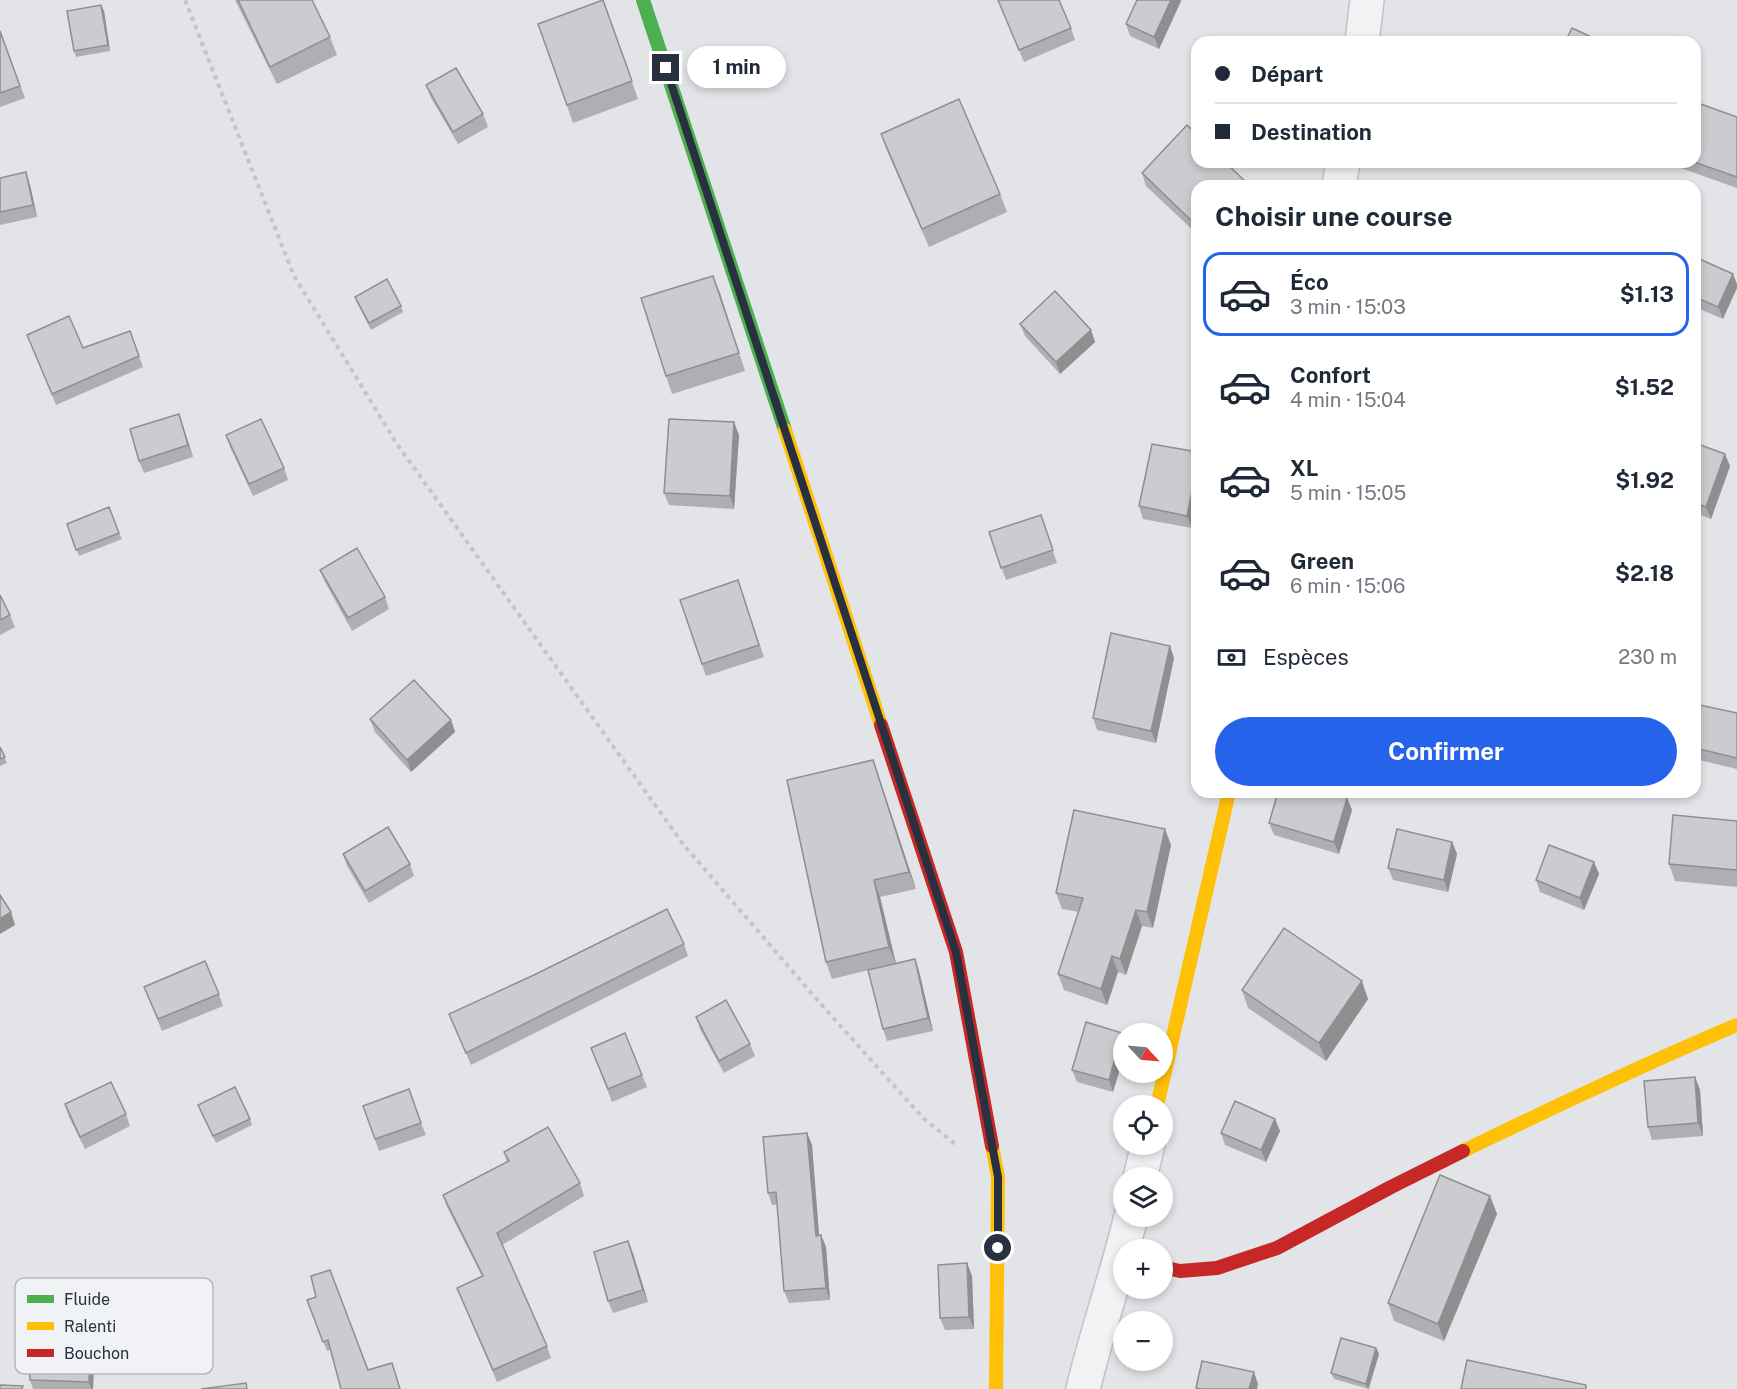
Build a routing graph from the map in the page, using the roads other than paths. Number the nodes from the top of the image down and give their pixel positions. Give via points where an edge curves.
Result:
1 (644, 0) edge
2 (1368, 0) edge
3 (1363, 36) edge
4 (1228, 798) edge
5 (1737, 1025) edge
6 (1160, 1095) edge
7 (1173, 1269) edge
8 (1113, 1285) edge
9 (996, 1389) edge
10 (1083, 1389) edge

1 - 9 main road via 956,952 998,1177
2 - 3 street
4 - 6 main road
5 - 7 main road via 1557,1105 1391,1186 1277,1248 1217,1268
8 - 10 street

